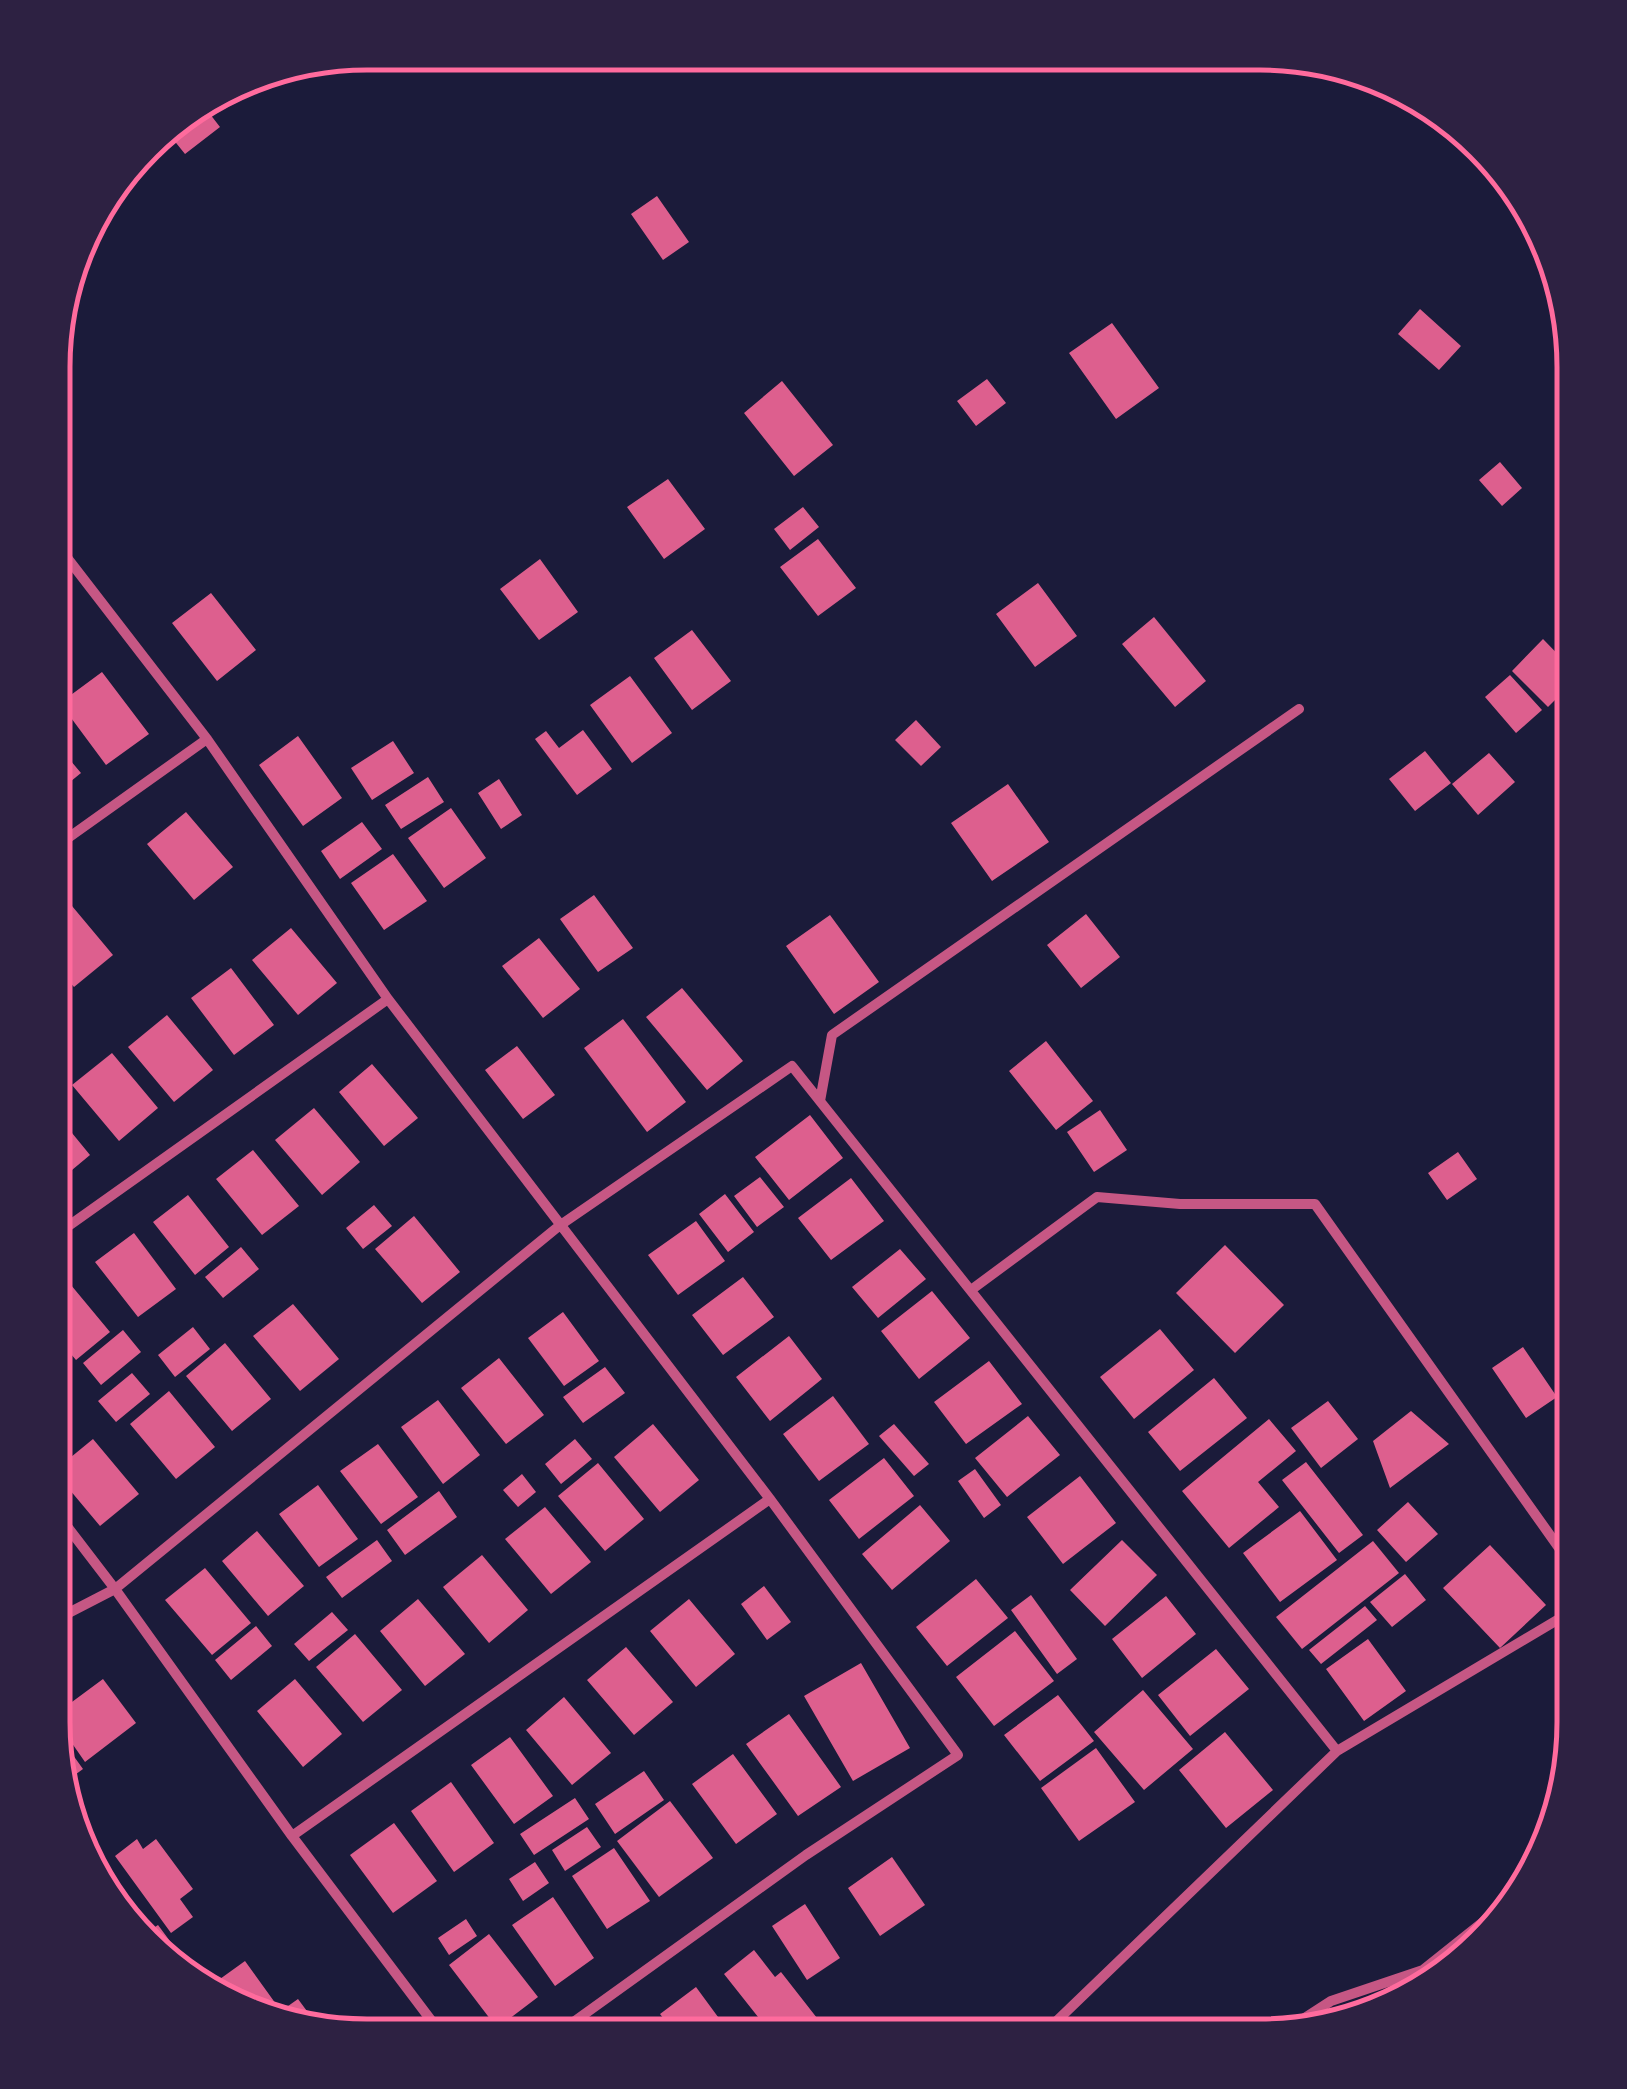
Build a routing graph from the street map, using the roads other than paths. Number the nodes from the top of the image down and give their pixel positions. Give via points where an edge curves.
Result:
1 (70, 561) edge
2 (1298, 708) dead end
3 (208, 740) junction
4 (70, 837) edge
5 (388, 998) junction
6 (820, 1102) junction
7 (70, 1226) edge
8 (560, 1226) junction
9 (971, 1290) junction
10 (770, 1499) junction
11 (70, 1530) edge
12 (1556, 1544) edge
13 (115, 1590) junction
14 (70, 1612) edge
15 (1556, 1621) edge
16 (1337, 1751) junction
17 (292, 1836) junction
18 (1469, 1933) edge
19 (1426, 1967) edge
20 (1421, 1971) edge
21 (1312, 2014) edge
22 (429, 2018) edge
23 (579, 2018) edge
24 (1060, 2018) edge

1 - 3 street
2 - 6 street via 832,1035
3 - 4 street
3 - 5 street
5 - 7 street
5 - 8 street
6 - 8 street via 792,1066
6 - 9 street
8 - 10 street
8 - 13 street
9 - 12 street via 1097,1197 1315,1204
9 - 16 street
10 - 17 street
10 - 23 street via 958,1756 806,1855
11 - 13 street
13 - 14 street
13 - 17 street
15 - 16 street
16 - 24 street
17 - 22 street
18 - 19 street
20 - 21 street

